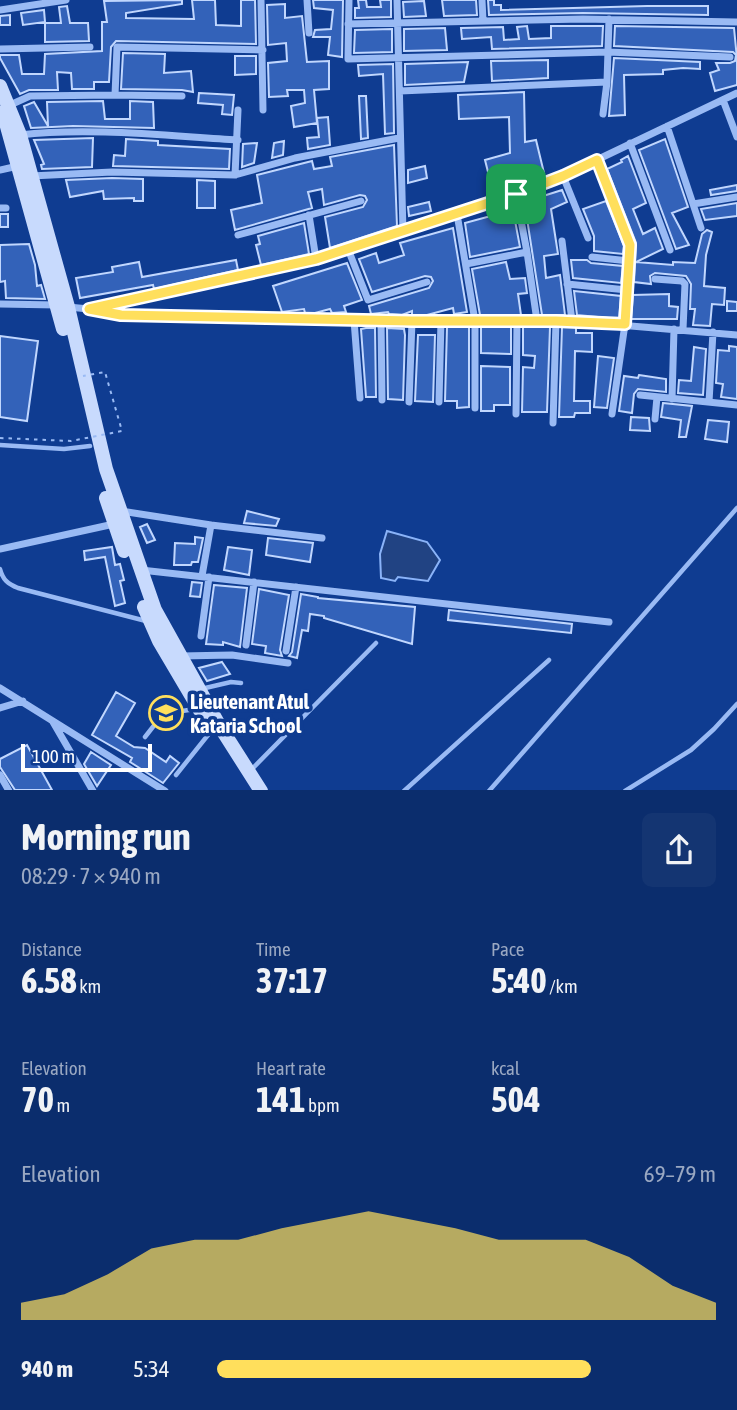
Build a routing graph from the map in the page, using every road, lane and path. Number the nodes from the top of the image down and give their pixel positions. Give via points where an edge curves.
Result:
1 (66, 0) edge
2 (261, 0) edge
3 (307, 0) edge
4 (349, 0) edge
5 (397, 0) edge
6 (482, 0) edge
7 (0, 10) edge
8 (609, 19) junction
9 (483, 21) junction
10 (736, 22) edge
11 (398, 23) junction
12 (348, 24) junction
13 (309, 33) dead end
14 (90, 47) dead end
15 (0, 49) edge
16 (263, 50) junction
17 (608, 52) junction
18 (398, 56) junction
19 (730, 57) dead end
20 (607, 82) junction
21 (0, 86) edge
22 (400, 91) junction
23 (737, 93) edge
24 (115, 95) junction
25 (182, 96) dead end
26 (723, 100) junction
27 (5, 106) edge
28 (238, 110) dead end
29 (263, 110) dead end
30 (603, 114) dead end
31 (667, 127) junction
32 (20, 135) junction
33 (737, 137) edge
34 (399, 138) junction
35 (238, 140) junction
36 (630, 143) junction
37 (597, 160) junction
38 (19, 166) junction
39 (0, 170) edge
40 (235, 175) junction
41 (32, 176) junction
42 (563, 176) junction
43 (516, 194) junction
44 (737, 197) edge
45 (361, 201) dead end
46 (693, 204) junction
47 (457, 214) junction
48 (309, 215) junction
49 (701, 228) dead end
50 (403, 232) junction
51 (238, 235) dead end
52 (588, 238) dead end
53 (562, 241) dead end
54 (348, 249) junction
55 (670, 250) dead end
56 (527, 252) junction
57 (592, 257) dead end
58 (316, 259) junction
59 (629, 261) junction
60 (466, 264) junction
61 (655, 279) dead end
62 (427, 282) dead end
63 (567, 284) junction
64 (627, 290) junction
65 (0, 304) edge
66 (62, 306) junction
67 (89, 309) junction
68 (381, 319) junction
69 (354, 320) junction
70 (441, 320) junction
71 (412, 321) junction
72 (475, 321) junction
73 (517, 321) junction
74 (537, 321) junction
75 (556, 321) junction
76 (572, 321) junction
77 (625, 324) junction
78 (678, 329) junction
79 (713, 332) junction
80 (737, 335) edge
81 (83, 376) junction
82 (640, 396) dead end
83 (657, 397) junction
84 (360, 398) dead end
85 (672, 399) junction
86 (382, 400) dead end
87 (409, 402) dead end
88 (439, 402) dead end
89 (709, 402) junction
90 (737, 405) edge
91 (475, 408) dead end
92 (516, 414) dead end
93 (612, 414) dead end
94 (654, 419) dead end
95 (553, 423) dead end
96 (0, 438) edge
97 (0, 445) edge
98 (90, 446) junction
99 (737, 508) edge
100 (117, 518) junction
101 (211, 525) junction
102 (322, 538) dead end
103 (0, 549) edge
104 (0, 569) edge
105 (141, 570) junction
106 (206, 577) junction
107 (254, 582) junction
108 (296, 587) junction
109 (150, 622) junction
110 (609, 622) dead end
111 (201, 636) dead end
112 (376, 643) dead end
113 (246, 645) dead end
114 (286, 651) dead end
115 (181, 656) junction
116 (549, 660) dead end
117 (288, 663) dead end
118 (241, 683) dead end
119 (0, 688) edge
120 (200, 690) junction
121 (23, 701) junction
122 (737, 704) edge
123 (0, 708) edge
124 (199, 708) junction
125 (51, 718) junction
126 (212, 730) junction
127 (145, 737) dead end
128 (249, 772) junction
129 (0, 775) edge
130 (176, 775) dead end
131 (9, 790) edge
132 (93, 790) edge
133 (165, 790) edge
134 (249, 790) edge
135 (261, 790) edge
136 (404, 790) edge
137 (489, 790) edge
138 (625, 790) edge

1 - 7 street
2 - 16 street
3 - 13 street
4 - 12 street
5 - 11 street
6 - 9 street
8 - 9 street
8 - 10 street
8 - 17 street
9 - 11 street
11 - 12 street
11 - 18 street
12 - 18 street via 348,59
14 - 15 street
16 - 24 street via 117,47
16 - 29 street
17 - 18 street
17 - 19 street
17 - 20 street
18 - 22 street
20 - 22 street
20 - 30 street
21 - 27 main road
22 - 34 street
23 - 26 street
24 - 25 street
24 - 27 street via 30,96
26 - 31 street
26 - 33 street
27 - 32 main road
27 - 38 main road
28 - 35 street
31 - 36 street
31 - 46 street
32 - 35 street
32 - 41 main road
34 - 40 street
34 - 50 street
35 - 40 street
36 - 37 street
36 - 55 street
37 - 42 street
37 - 59 street via 628,239
38 - 39 street
38 - 66 main road
40 - 41 street via 112,172
41 - 66 main road
42 - 43 street
42 - 52 street
43 - 47 street
43 - 56 street
44 - 46 street
45 - 48 street
46 - 49 street
47 - 50 street
47 - 60 street
48 - 51 street
48 - 58 street
50 - 54 street
53 - 63 street
54 - 58 street
54 - 62 street via 368,300
56 - 60 street
56 - 74 street
57 - 59 street
58 - 67 street
59 - 64 street
60 - 72 street
61 - 78 street via 685,284
63 - 64 street
63 - 76 street
64 - 77 street
65 - 66 street
66 - 67 street
66 - 81 main road
66 - 98 main road
67 - 69 street via 121,315
68 - 69 street
68 - 71 street
68 - 86 street
69 - 84 street
70 - 71 street
70 - 72 street
70 - 88 street
71 - 87 street
72 - 73 street
72 - 91 street
73 - 74 street
73 - 92 street
74 - 75 street
75 - 76 street
75 - 95 street
76 - 77 street
77 - 78 street
77 - 93 street
78 - 79 street
78 - 85 street
79 - 80 street
79 - 89 street
81 - 96 path, bridge via 105,372 122,431 71,441
81 - 100 main road
82 - 83 street
83 - 85 street
83 - 94 street
85 - 89 street
89 - 90 street
97 - 98 lane
98 - 100 main road
99 - 137 lane
100 - 101 street
100 - 103 street
100 - 105 main road
100 - 109 main road
101 - 102 street
101 - 106 street
104 - 109 lane via 9,584 19,588
105 - 106 street
105 - 115 main road via 155,610
106 - 107 street
106 - 111 street
107 - 108 street
107 - 113 street
108 - 110 street
108 - 114 street
109 - 124 main road
112 - 128 lane
115 - 117 street via 213,654
115 - 120 main road
116 - 136 lane
118 - 120 lane
119 - 121 street
120 - 128 main road
121 - 123 street
121 - 125 street
122 - 138 lane via 691,750
124 - 126 main road
124 - 127 lane via 163,715
125 - 132 street
125 - 133 street
126 - 130 lane
126 - 134 main road
128 - 135 main road
129 - 131 street

